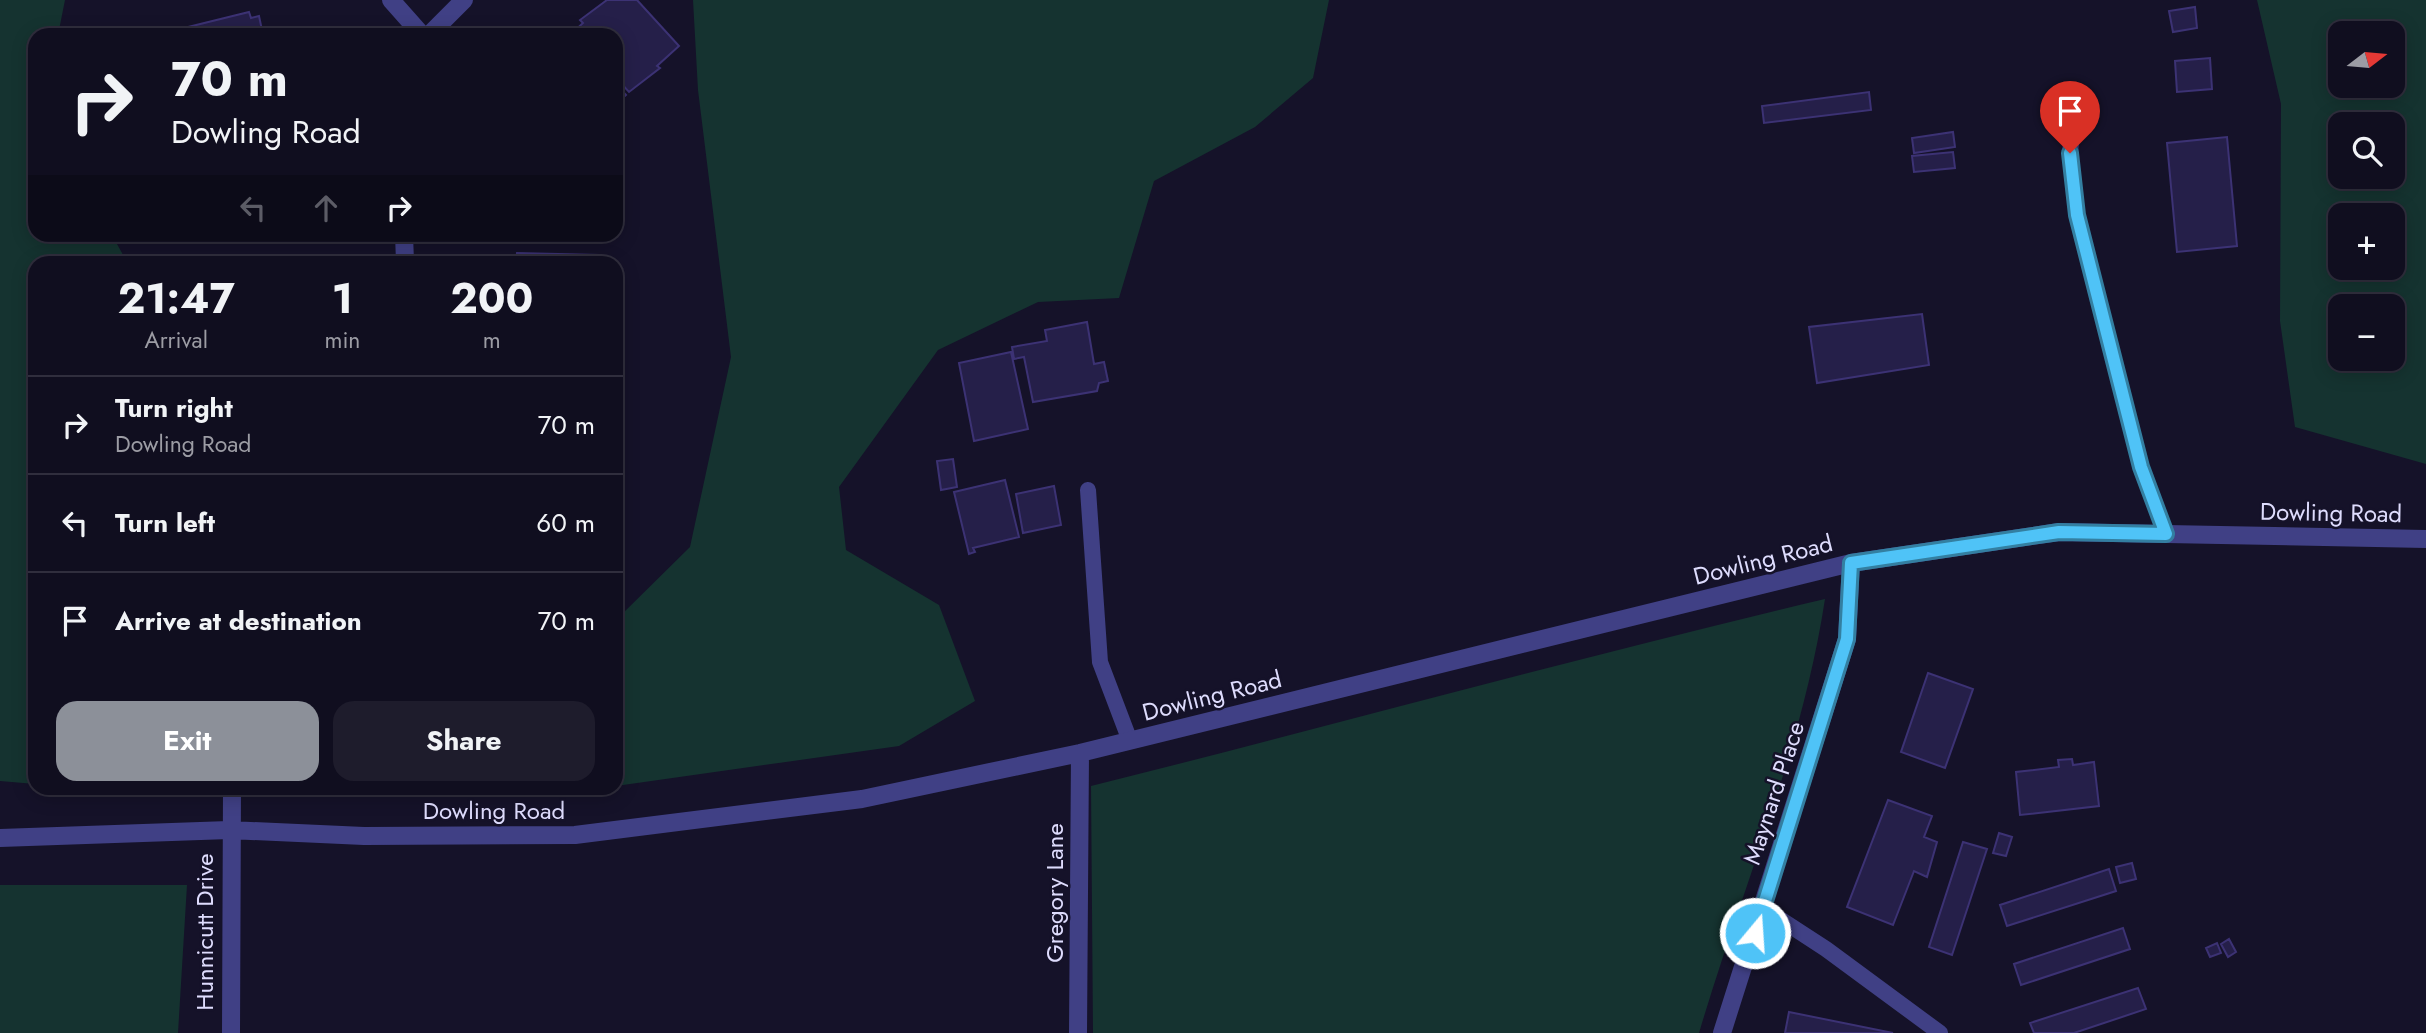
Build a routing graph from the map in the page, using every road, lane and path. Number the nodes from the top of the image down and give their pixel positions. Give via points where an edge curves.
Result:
1 (391, 0) edge
2 (464, 0) edge
3 (416, 28) edge
4 (436, 28) edge
5 (2084, 116) dead end
6 (1088, 490) dead end
7 (2166, 534) junction
8 (2426, 539) edge
9 (1851, 563) junction
10 (1130, 741) junction
11 (1080, 753) junction
12 (232, 795) edge
13 (229, 830) junction
14 (0, 838) edge
15 (1763, 908) junction
16 (231, 1033) edge
17 (1078, 1033) edge
18 (1722, 1033) edge
19 (1940, 1033) edge

1 - 3 street
2 - 4 street
5 - 7 lane via 2072,133 2070,153 2077,215 2141,467
6 - 10 lane via 1100,662
7 - 8 street, Dowling Road
7 - 9 street, Dowling Road via 2059,532
9 - 10 street, Dowling Road
9 - 15 street, Maynard Place via 1847,639
10 - 11 street, Dowling Road
11 - 13 street, Dowling Road via 862,799 575,835 364,836
11 - 17 street, Gregory Lane
12 - 13 street, Hunnicutt Drive
13 - 14 street, Dowling Road
13 - 16 street, Hunnicutt Drive
15 - 18 street, Maynard Place
15 - 19 lane

